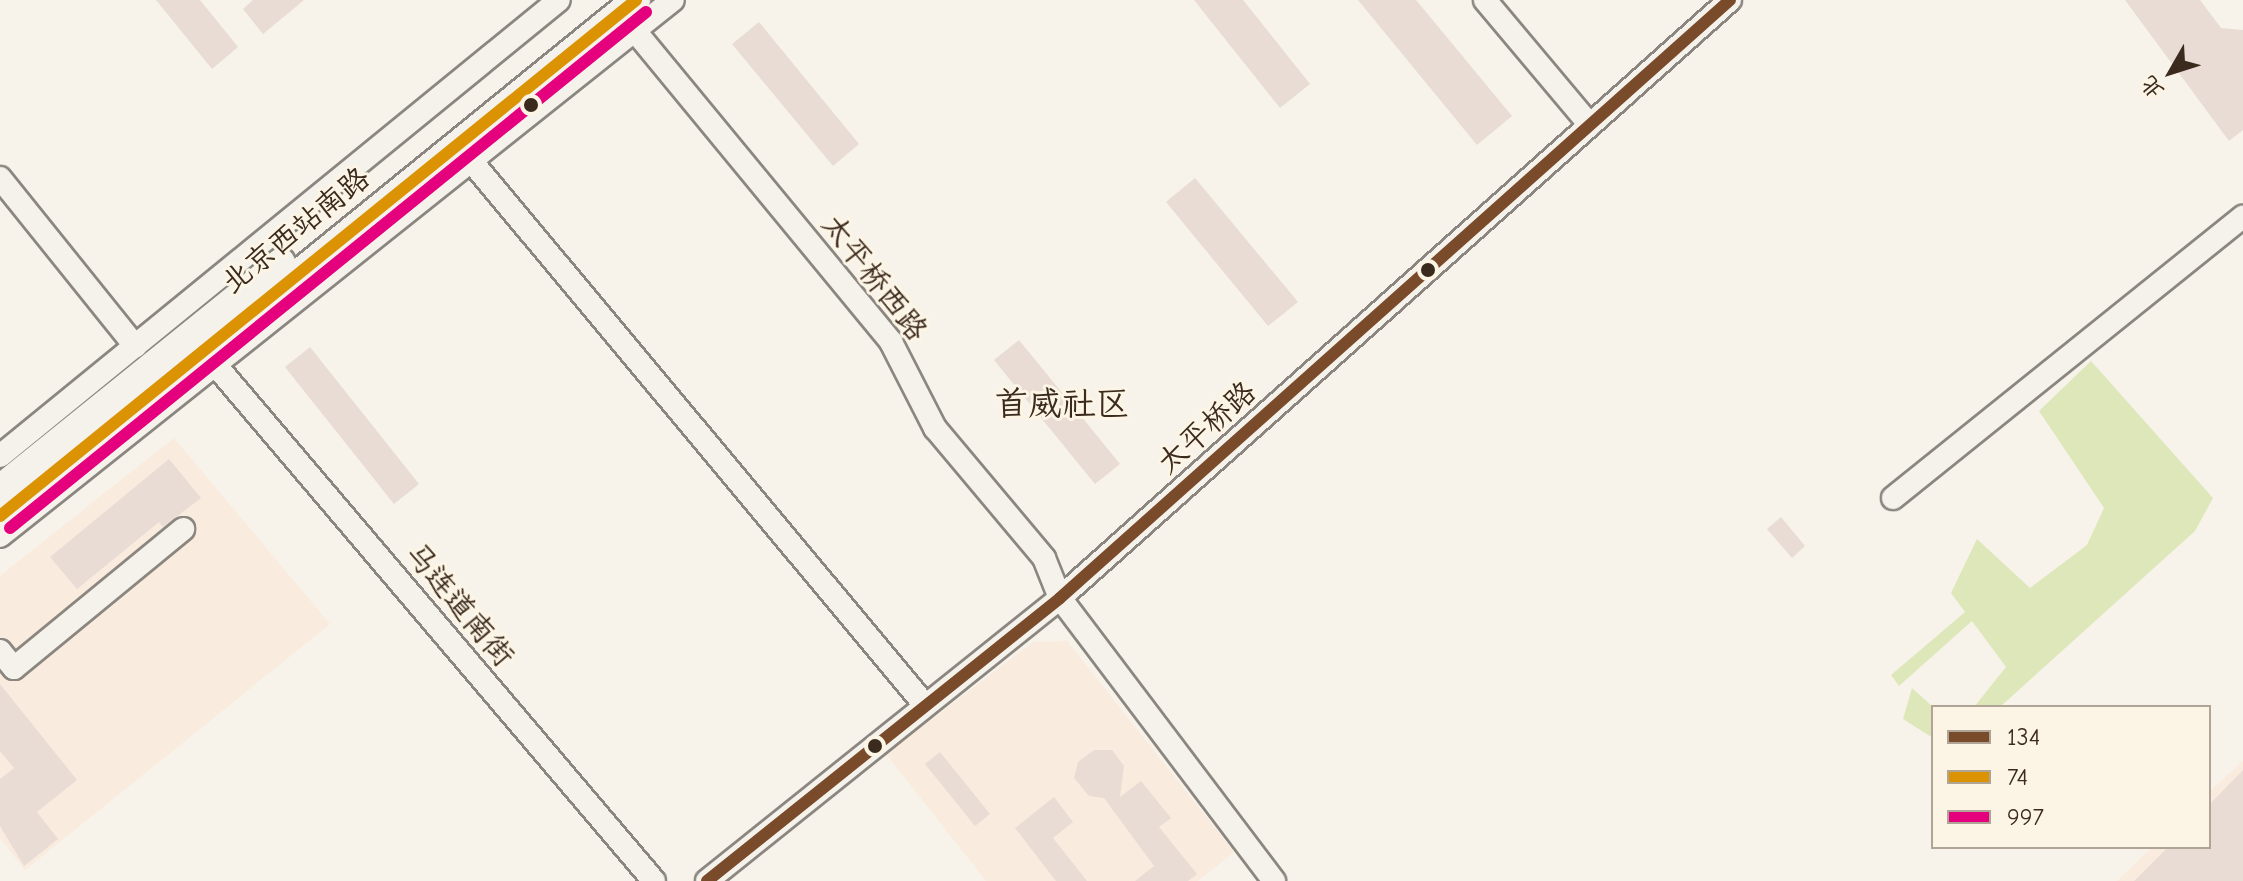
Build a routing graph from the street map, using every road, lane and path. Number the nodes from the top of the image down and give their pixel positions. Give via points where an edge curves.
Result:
1 (559, 0) edge
2 (605, 0) edge
3 (636, 0) edge
4 (673, 0) edge
5 (1485, 0) edge
6 (1730, 0) edge
7 (635, 31) junction
8 (1590, 125) junction
9 (472, 162) junction
10 (0, 178) edge
11 (2243, 217) edge
12 (135, 346) junction
13 (218, 368) junction
14 (0, 456) edge
15 (0, 489) edge
16 (1893, 498) dead end
17 (0, 516) edge
18 (183, 529) dead end
19 (0, 536) edge
20 (1060, 598) junction
21 (0, 651) edge
22 (925, 705) junction
23 (654, 881) edge
24 (707, 881) edge
25 (1274, 881) edge

1 - 12 street, 北京西站南路
2 - 15 main road, 北京西站南路
3 - 17 main road, 北京西站南路
4 - 7 street, 北京西站南路
5 - 8 street
6 - 8 street, 太平桥路
7 - 9 street, 北京西站南路
7 - 20 street, 太平桥西路 via 891,342 935,428 1044,558
8 - 20 street, 太平桥路
9 - 13 street, 北京西站南路
9 - 22 street
10 - 12 street
11 - 16 street
12 - 14 street, 北京西站南路
13 - 19 street, 北京西站南路
13 - 23 street, 马连道南街
18 - 21 street via 14,668
20 - 22 street, 太平桥路
20 - 25 street, 太平桥西路
22 - 24 street, 太平桥路

